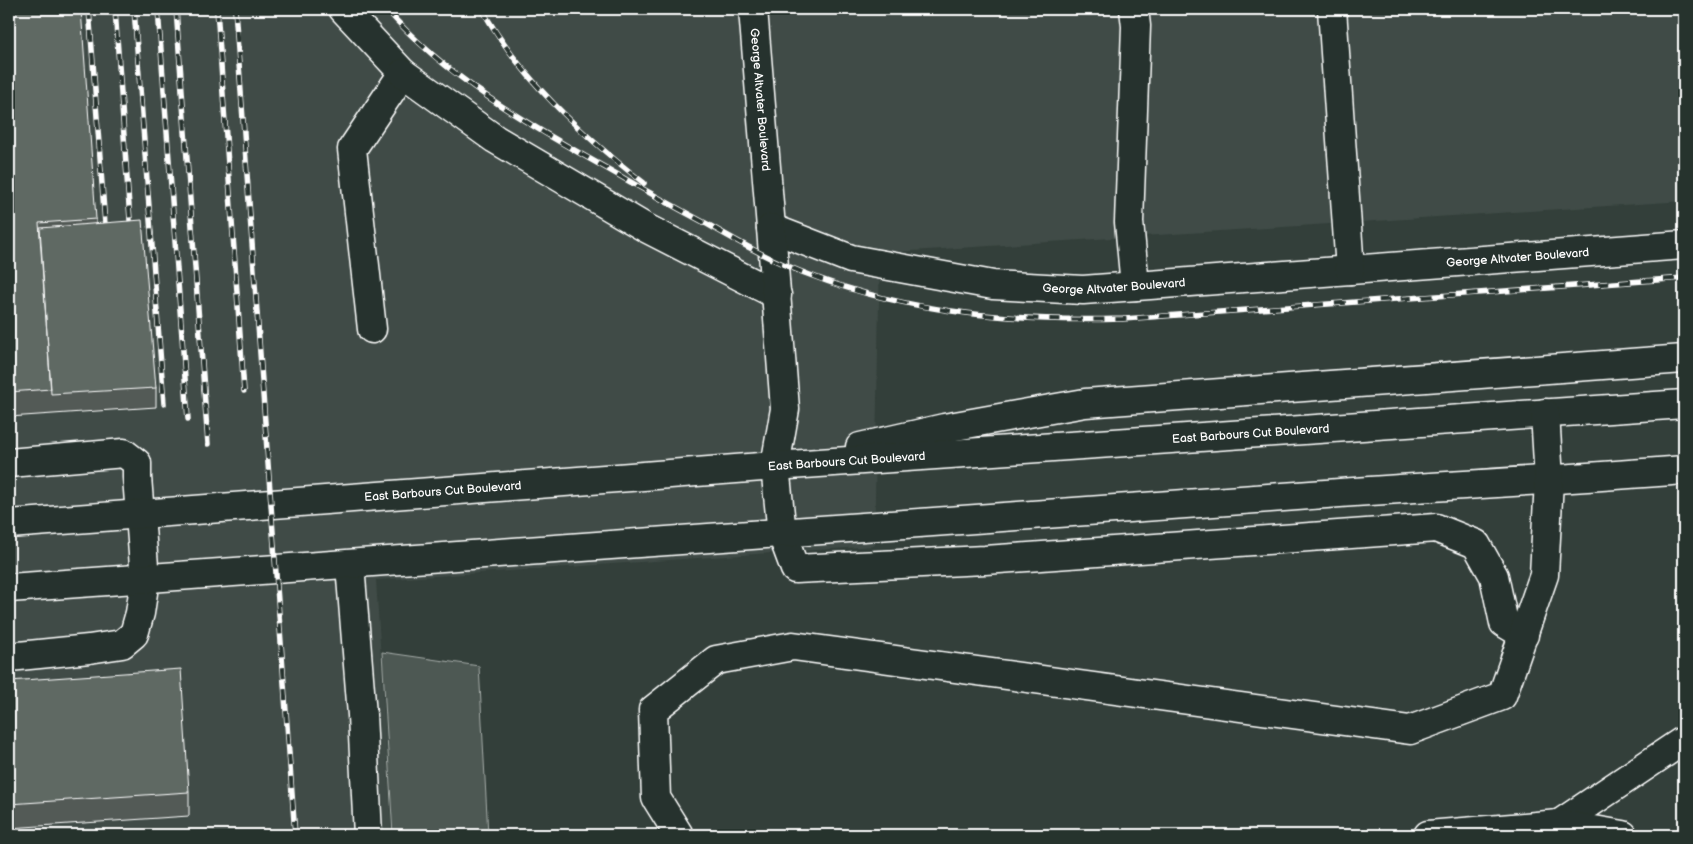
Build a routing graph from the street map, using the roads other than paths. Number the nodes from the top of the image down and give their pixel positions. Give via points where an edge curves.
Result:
1 (343, 9) edge
2 (753, 9) edge
3 (1134, 9) edge
4 (1332, 9) edge
5 (403, 73) junction
6 (771, 228) junction
7 (1684, 245) edge
8 (1350, 270) junction
9 (1135, 286) junction
10 (777, 295) junction
11 (372, 329) dead end
12 (1684, 359) edge
13 (1684, 404) edge
14 (1545, 413) junction
15 (9, 462) edge
16 (776, 466) junction
17 (1684, 470) edge
18 (1549, 480) junction
19 (140, 514) junction
20 (9, 524) edge
21 (782, 534) junction
22 (350, 565) junction
23 (145, 579) junction
24 (9, 588) edge
25 (1524, 635) junction
26 (9, 657) edge
27 (1684, 740) edge
28 (1559, 824) junction
29 (368, 835) edge
30 (680, 835) edge
31 (1428, 835) edge
32 (1623, 835) edge

1 - 5 street
2 - 6 street, George Altvater Boulevard
3 - 9 street via 1129,222
4 - 8 street
5 - 10 street via 504,144 646,228
5 - 11 street via 352,148
6 - 9 street, George Altvater Boulevard via 851,259 993,285 1083,290
6 - 10 street
7 - 8 street, George Altvater Boulevard
8 - 9 street, George Altvater Boulevard
10 - 16 street via 785,409
12 - 16 street via 1085,403 944,428
13 - 14 street, East Barbours Cut Boulevard
14 - 16 street, East Barbours Cut Boulevard
14 - 18 street
15 - 19 street via 124,454 137,463
16 - 19 street, East Barbours Cut Boulevard
16 - 21 street
17 - 18 street
18 - 21 street
18 - 25 street via 1544,575
19 - 20 street, East Barbours Cut Boulevard
19 - 23 street
21 - 22 street
21 - 25 street via 794,569 985,560 1436,528 1476,544 1494,576 1504,623
22 - 23 street
22 - 29 street
23 - 24 street
23 - 26 street via 134,634 122,644
25 - 30 street via 1502,696 1410,730 793,646 716,660 653,710 656,798
27 - 28 street
28 - 31 street
28 - 32 street

